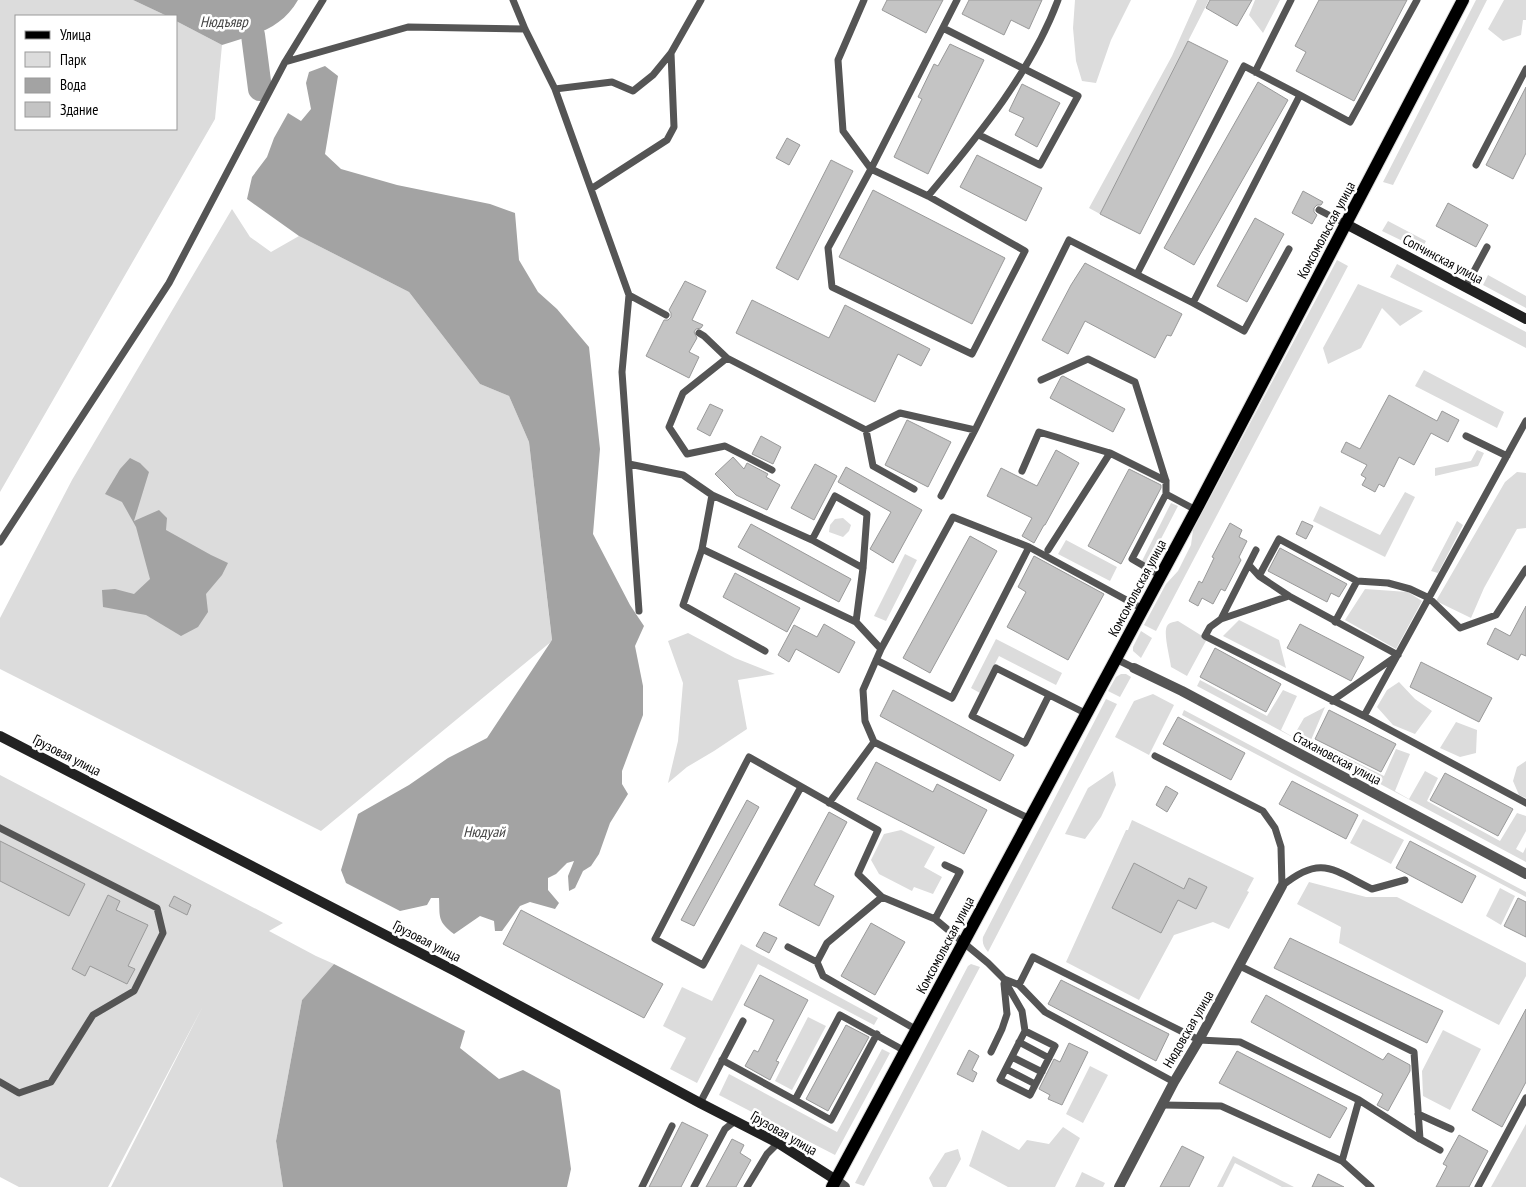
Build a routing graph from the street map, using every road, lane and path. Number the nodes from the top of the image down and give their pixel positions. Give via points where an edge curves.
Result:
1 (323, 0) edge
2 (513, 0) edge
3 (701, 0) edge
4 (864, 0) edge
5 (956, 0) edge
6 (1058, 0) edge
7 (1292, 0) edge
8 (1417, 0) edge
9 (1463, 0) edge
10 (944, 28) junction
11 (525, 29) junction
12 (671, 53) junction
13 (285, 62) junction
14 (1024, 69) junction
15 (1526, 69) edge
16 (1256, 72) junction
17 (555, 89) junction
18 (1300, 95) junction
19 (979, 135) junction
20 (1476, 165) dead end
21 (870, 169) junction
22 (591, 188) junction
23 (928, 196) junction
24 (1319, 210) dead end
25 (1346, 224) junction
26 (1487, 248) dead end
27 (1289, 249) dead end
28 (1137, 274) junction
29 (1466, 286) junction
30 (629, 295) junction
31 (1193, 303) junction
32 (666, 315) dead end
33 (1526, 319) edge
34 (699, 333) dead end
35 (727, 358) junction
36 (1041, 380) dead end
37 (1526, 421) edge
38 (866, 430) junction
39 (974, 430) junction
40 (1466, 436) dead end
41 (1110, 453) junction
42 (1507, 456) junction
43 (629, 464) junction
44 (772, 470) dead end
45 (1022, 471) dead end
46 (1166, 481) junction
47 (914, 489) dead end
48 (1166, 494) junction
49 (712, 495) junction
50 (941, 496) dead end
51 (1196, 510) junction
52 (812, 540) junction
53 (0, 542) edge
54 (1029, 547) junction
55 (702, 548) junction
56 (1048, 550) dead end
57 (1256, 550) dead end
58 (1249, 565) junction
59 (863, 568) junction
60 (1526, 569) edge
61 (1161, 576) junction
62 (1259, 576) junction
63 (1357, 581) junction
64 (1289, 596) junction
65 (1429, 598) junction
66 (1143, 609) junction
67 (639, 611) dead end
68 (1222, 619) junction
69 (856, 622) junction
70 (1335, 622) junction
71 (881, 649) junction
72 (765, 651) dead end
73 (1398, 655) junction
74 (1116, 659) junction
75 (876, 660) junction
76 (1134, 668) joint
77 (1049, 695) junction
78 (1332, 701) junction
79 (1087, 714) junction
80 (1364, 716) junction
81 (0, 736) edge
82 (874, 742) junction
83 (1155, 756) dead end
84 (801, 787) junction
85 (829, 803) junction
86 (1526, 803) edge
87 (1030, 819) junction
88 (0, 828) edge
89 (945, 865) dead end
90 (1526, 874) edge
91 (1405, 880) dead end
92 (1282, 886) junction
93 (882, 897) junction
94 (935, 920) junction
95 (964, 942) junction
96 (788, 947) dead end
97 (817, 962) junction
98 (1240, 966) junction
99 (1003, 978) junction
100 (1019, 985) junction
101 (744, 1021) dead end
102 (917, 1030) junction
103 (1025, 1031) junction
104 (877, 1034) junction
105 (1199, 1040) junction
106 (1019, 1042) junction
107 (905, 1050) junction
108 (991, 1052) dead end
109 (1012, 1057) junction
110 (1049, 1058) junction
111 (722, 1060) junction
112 (1006, 1069) junction
113 (1042, 1072) junction
114 (0, 1082) edge
115 (1174, 1082) junction
116 (1036, 1084) junction
117 (1526, 1098) edge
118 (795, 1100) junction
119 (1359, 1100) junction
120 (700, 1103) junction
121 (1163, 1106) junction
122 (1418, 1114) junction
123 (735, 1121) junction
124 (672, 1126) dead end
125 (1451, 1129) dead end
126 (1420, 1139) junction
127 (778, 1143) junction
128 (1440, 1150) dead end
129 (1342, 1160) junction
130 (838, 1185) edge
131 (642, 1187) edge
132 (694, 1187) edge
133 (746, 1187) edge
134 (1119, 1187) edge
135 (1371, 1187) edge
136 (1478, 1187) edge

1 - 13 lane
2 - 11 lane
3 - 12 lane
4 - 21 lane via 838,60 843,131
5 - 10 lane
6 - 14 lane via 1052,18
7 - 16 lane
8 - 18 lane via 1350,122
9 - 25 main road, Комсомольская улица
10 - 14 lane
10 - 21 lane
11 - 13 lane via 408,27
11 - 17 lane
12 - 17 lane via 653,75 632,91 612,82
12 - 22 lane via 674,127 668,140
13 - 53 lane via 169,283
14 - 19 lane
14 - 19 lane via 1078,96 1040,165
15 - 20 lane
16 - 18 lane
16 - 28 lane via 1244,66
17 - 22 lane
18 - 31 lane
19 - 23 lane
21 - 23 lane
21 - 23 lane via 828,248 832,287 972,354 1025,251
22 - 30 lane
24 - 25 lane
25 - 29 main road, Сопчинская улица
25 - 51 main road, Комсомольская улица
26 - 29 lane
27 - 31 lane via 1244,331
28 - 31 lane
28 - 39 lane via 1069,240
29 - 33 main road, Сопчинская улица
30 - 32 lane
30 - 43 lane via 622,372
34 - 35 lane
35 - 38 lane
35 - 44 lane via 683,393 669,427 686,454 725,446
36 - 46 lane via 1088,359 1135,382
37 - 42 lane
38 - 39 lane via 900,413
38 - 47 lane via 873,466
39 - 50 lane
40 - 42 lane
41 - 45 lane via 1039,432
41 - 46 lane
41 - 56 lane
42 - 65 lane
43 - 49 lane via 683,475
43 - 67 lane
46 - 48 lane
48 - 51 lane
48 - 61 lane via 1132,560
49 - 52 lane
49 - 55 lane
51 - 61 main road, Комсомольская улица
52 - 59 lane
52 - 59 lane via 835,496 867,514
54 - 66 lane
54 - 71 lane via 954,517
54 - 75 lane via 952,698
55 - 69 lane
55 - 72 lane via 683,605
57 - 58 lane
58 - 62 lane
58 - 68 lane
59 - 69 lane
60 - 65 lane via 1496,615 1460,628
61 - 66 main road, Комсомольская улица
62 - 63 lane via 1279,539
62 - 64 lane
63 - 65 lane via 1410,588
63 - 70 lane
64 - 68 lane
64 - 70 lane
65 - 73 lane
66 - 74 main road, Комсомольская улица
68 - 78 lane via 1210,626 1205,636
69 - 71 lane
70 - 73 lane
71 - 75 lane
73 - 78 lane
73 - 80 lane
74 - 76 lane
74 - 79 main road, Комсомольская улица
75 - 82 lane via 863,690 865,720
76 - 90 street, Стахановская улица
77 - 77 lane via 996,668 972,716 1025,743
77 - 79 lane
78 - 80 lane
79 - 87 main road, Комсомольская улица
80 - 86 lane
81 - 120 main road, Грузовая улица via 414,949
82 - 85 lane
82 - 87 lane
83 - 92 lane via 1263,812 1275,828 1282,847
84 - 84 lane via 749,758 655,939 703,965
84 - 85 lane
85 - 93 lane via 878,830 858,874
87 - 95 main road, Комсомольская улица
88 - 114 lane via 157,908 163,933 134,991 93,1015 51,1082 19,1093
89 - 94 lane via 960,872
91 - 92 lane via 1372,889 1332,869 1316,867
92 - 98 street, Нюдовская улица
93 - 94 lane
93 - 97 lane via 827,943
94 - 95 lane
95 - 99 lane
95 - 102 main road, Комсомольская улица
96 - 97 lane
97 - 102 lane via 823,976
98 - 105 street, Нюдовская улица
98 - 122 lane via 1414,1052
99 - 100 lane
99 - 103 lane via 1022,1011
99 - 108 lane via 1007,1014
100 - 105 lane via 1033,957
100 - 115 lane via 1045,1012
101 - 111 lane
102 - 107 main road, Комсомольская улица
103 - 106 lane
103 - 110 lane via 1055,1046
104 - 107 lane
104 - 118 lane via 840,1015
104 - 118 lane via 831,1120
105 - 115 street, Нюдовская улица
105 - 119 lane via 1240,1042
106 - 109 lane
106 - 110 lane
107 - 130 main road, Комсомольская улица
109 - 112 lane
109 - 113 lane
110 - 113 lane
111 - 118 lane
111 - 120 lane
112 - 116 lane
112 - 116 lane via 1000,1080 1030,1096
113 - 116 lane
115 - 121 street, Нюдовская улица
117 - 136 lane
119 - 126 lane
119 - 129 lane
120 - 123 main road, Грузовая улица
121 - 129 lane via 1221,1106
121 - 134 street, Нюдовская улица
122 - 125 lane
122 - 126 lane
123 - 127 main road, Грузовая улица
123 - 132 lane via 725,1129
124 - 131 lane
126 - 128 lane
127 - 130 main road, Грузовая улица
127 - 133 lane
129 - 135 lane

